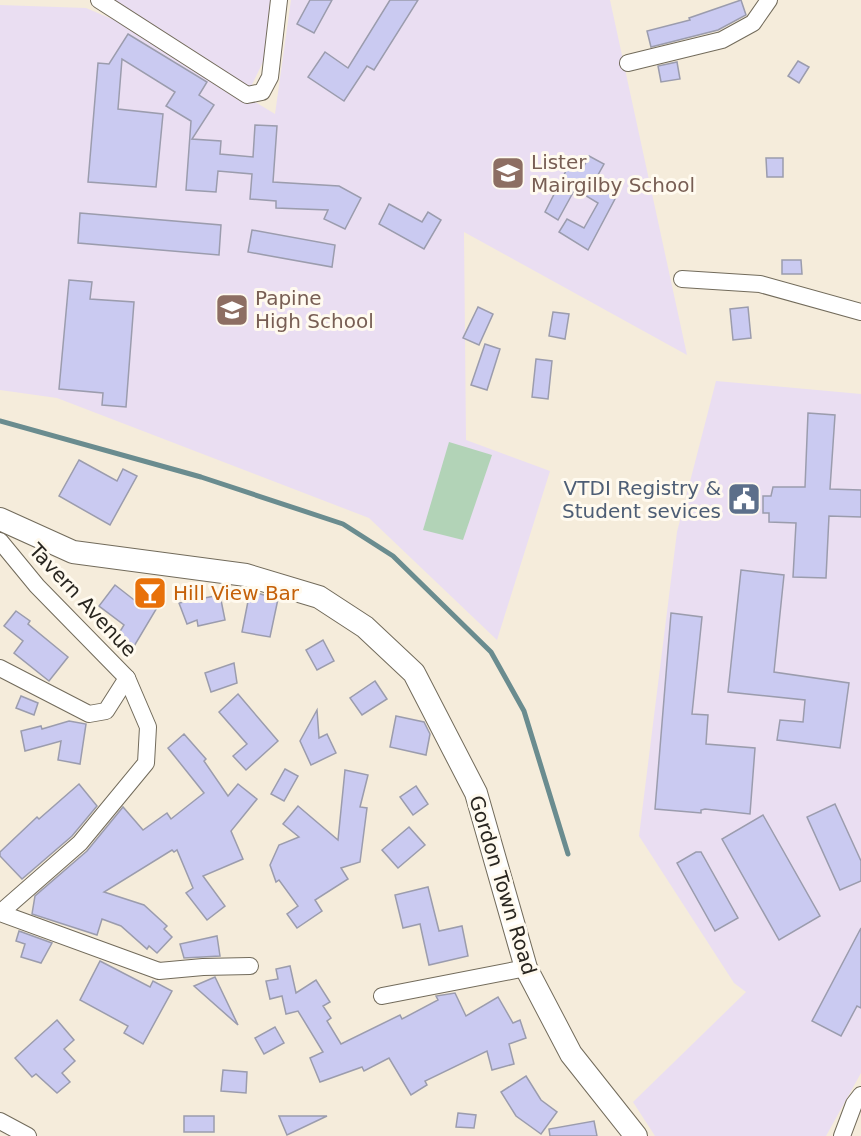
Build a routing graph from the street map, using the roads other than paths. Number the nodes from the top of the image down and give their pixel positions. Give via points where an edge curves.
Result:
1 (99, 0) edge
2 (279, 0) edge
3 (769, 0) edge
4 (628, 63) dead end
5 (682, 279) dead end
6 (861, 312) edge
7 (0, 519) edge
8 (0, 541) edge
9 (0, 668) edge
10 (127, 678) junction
11 (0, 913) edge
12 (250, 966) dead end
13 (526, 968) junction
14 (382, 996) dead end
15 (861, 1095) edge
16 (0, 1121) edge
17 (28, 1136) edge
18 (636, 1136) edge
19 (842, 1136) edge

1 - 2 street via 247,95 262,93 270,77
3 - 4 street via 753,23 722,40
5 - 6 street via 760,284
7 - 13 main road, Gordon Town Road via 73,552 246,575 286,585 320,597 365,627 414,674 476,793
8 - 10 street, Tavern Avenue via 37,586
9 - 10 street, Tavern Avenue via 89,714 106,711
10 - 11 street via 148,728 146,763 80,843
11 - 12 street via 159,971
13 - 14 street
13 - 18 main road, Gordon Town Road via 571,1054
15 - 19 street
16 - 17 street

